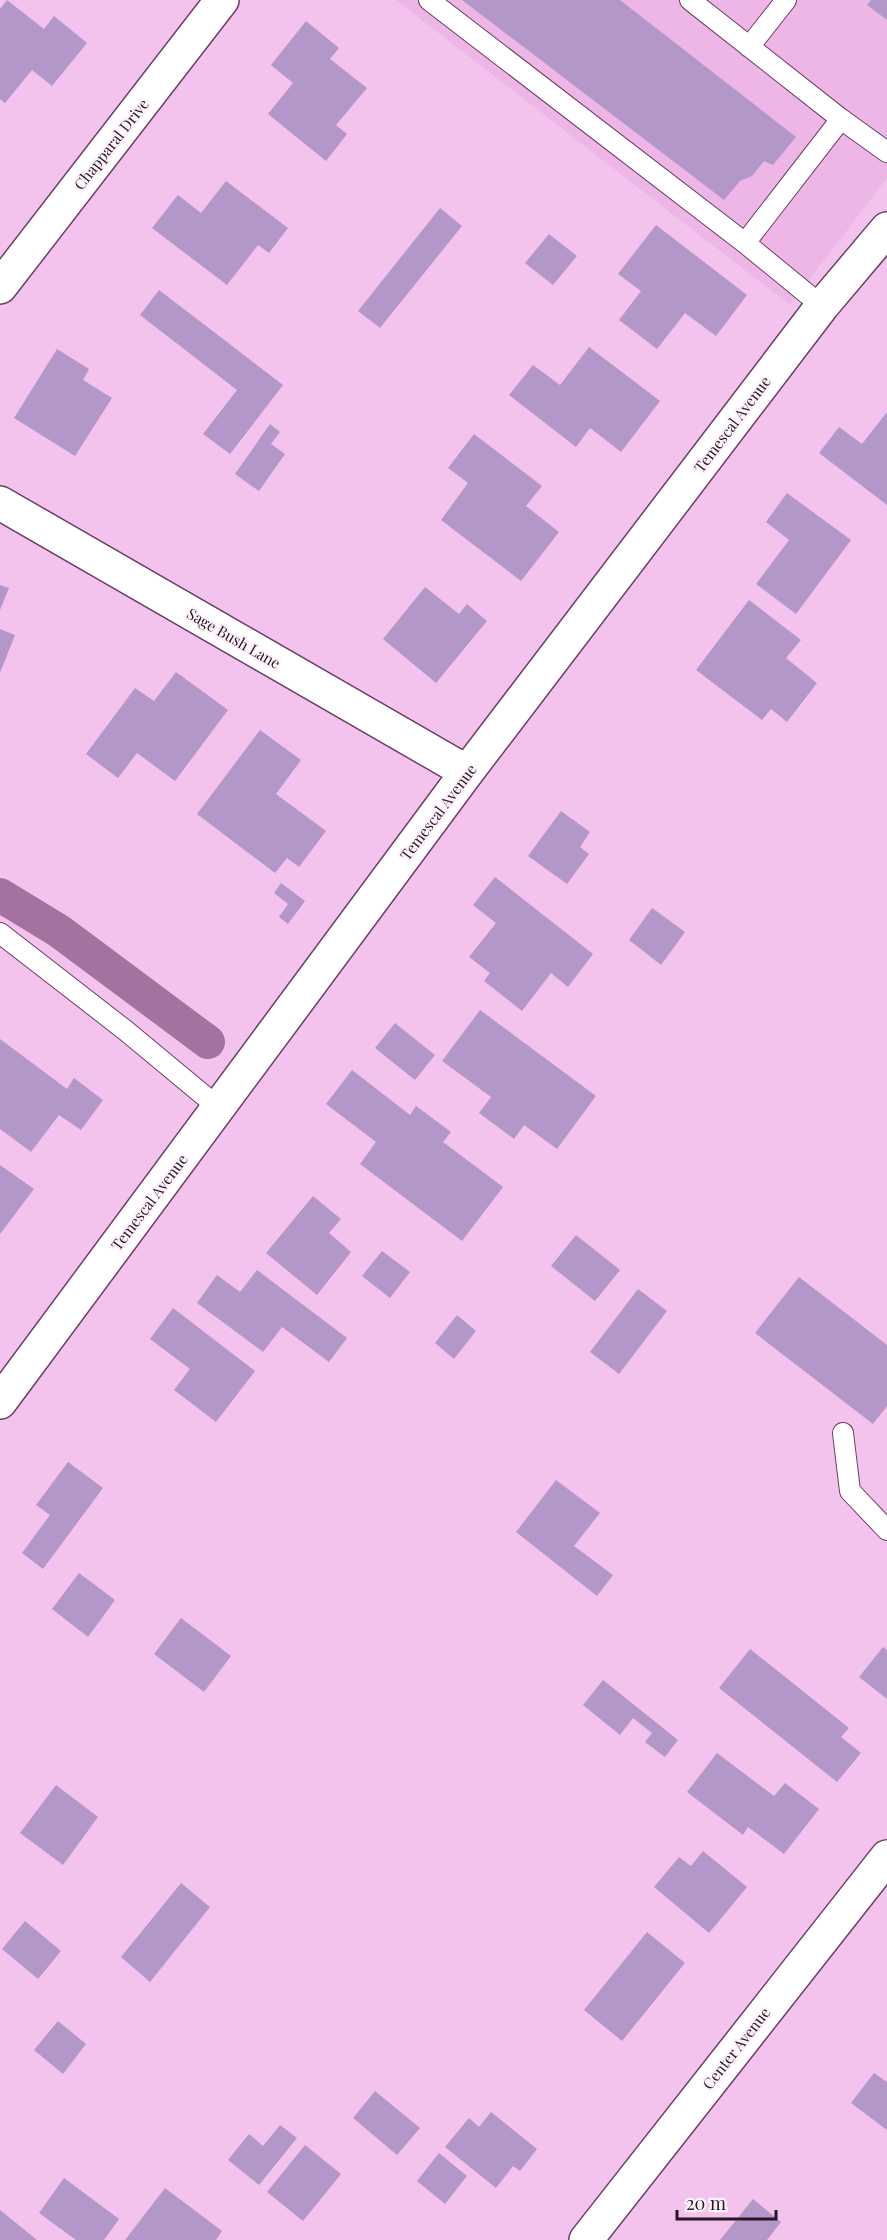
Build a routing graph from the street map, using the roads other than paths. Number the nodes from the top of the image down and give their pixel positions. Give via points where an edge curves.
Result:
1 (222, 0) edge
2 (429, 0) edge
3 (690, 0) edge
4 (786, 0) edge
5 (749, 47) junction
6 (841, 119) junction
7 (887, 152) edge
8 (887, 229) edge
9 (745, 243) junction
10 (0, 287) edge
11 (822, 306) junction
12 (0, 503) edge
13 (467, 772) junction
14 (0, 933) edge
15 (219, 1108) junction
16 (0, 1402) edge
17 (843, 1433) dead end
18 (887, 1530) edge
19 (887, 1857) edge
20 (586, 2240) edge

1 - 10 street, Chapparal Drive
2 - 9 lane
3 - 5 lane
4 - 5 lane
5 - 6 lane
6 - 7 lane
6 - 9 lane
8 - 11 street, Temescal Avenue
9 - 11 lane
11 - 13 street, Temescal Avenue
12 - 13 street, Sage Bush Lane
13 - 15 street, Temescal Avenue
14 - 15 lane
15 - 16 street, Temescal Avenue
17 - 18 lane via 850,1491
19 - 20 street, Center Avenue

